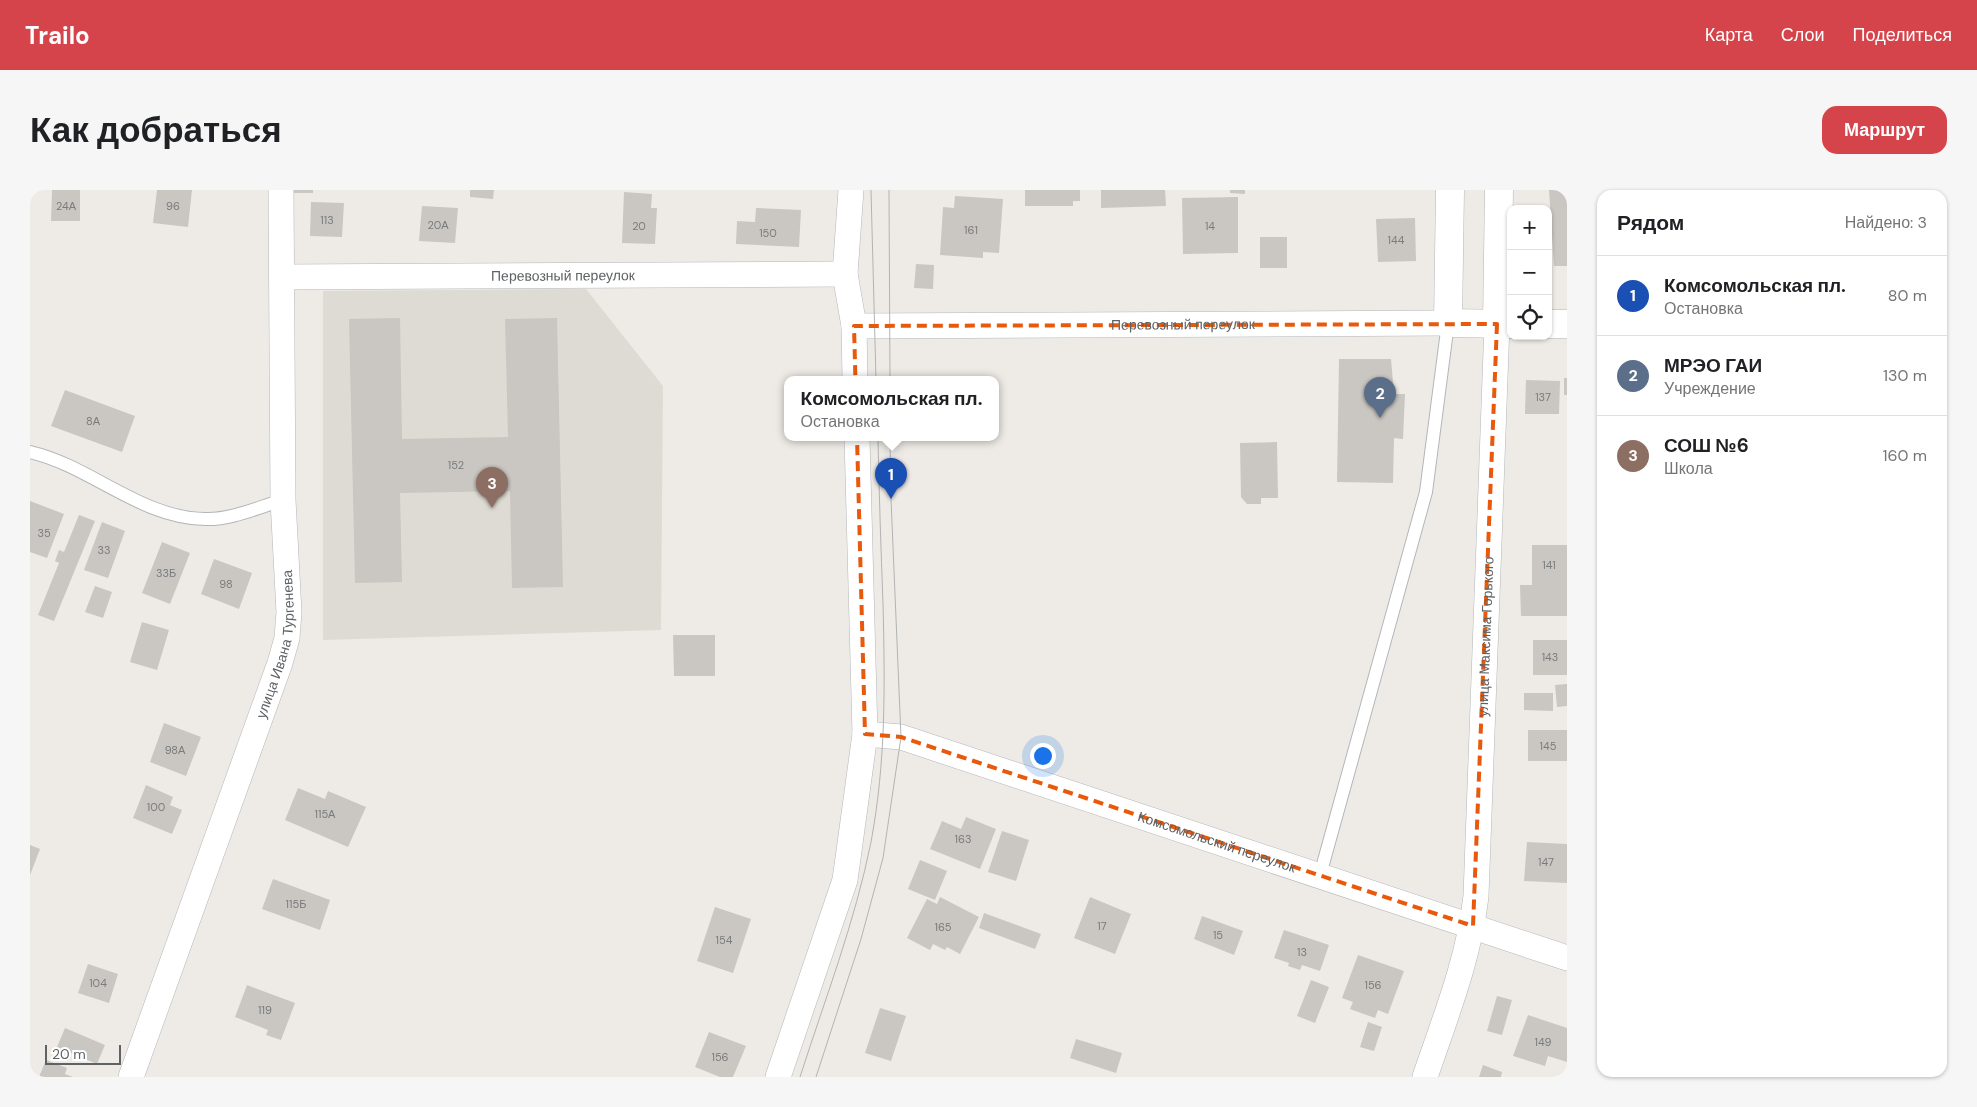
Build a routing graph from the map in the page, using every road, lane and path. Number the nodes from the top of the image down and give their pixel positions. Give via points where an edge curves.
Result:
1 (281, 190) edge
2 (852, 190) edge
3 (1450, 190) edge
4 (1499, 190) edge
5 (845, 274) junction
6 (282, 278) junction
7 (1448, 323) junction
8 (1504, 324) edge
9 (1552, 324) edge
10 (1567, 324) edge
11 (854, 326) junction
12 (855, 376) edge
13 (857, 441) edge
14 (30, 452) edge
15 (283, 500) junction
16 (865, 734) junction
17 (1320, 875) junction
18 (1473, 926) junction
19 (1567, 958) edge
20 (131, 1077) edge
21 (778, 1077) edge
22 (1425, 1077) edge

1 - 6 street, улица Ивана Тургенева
2 - 5 street
3 - 7 street
4 - 8 street, улица Максима Горького
5 - 6 street, Перевозный переулок
5 - 11 street
6 - 15 street, улица Ивана Тургенева
7 - 8 street, Перевозный переулок
7 - 11 street, Перевозный переулок
7 - 17 lane via 1426,492
8 - 18 street, улица Максима Горького
9 - 10 street
11 - 12 street
13 - 16 street
14 - 15 lane via 73,467 148,507 178,516 206,519 233,515
15 - 20 street, улица Ивана Тургенева via 289,612 287,638
16 - 17 street, Комсомольский переулок via 901,737
16 - 21 street via 845,880
17 - 18 street, Комсомольский переулок
18 - 19 street, Комсомольский переулок
18 - 22 street, улица Максима Горького

